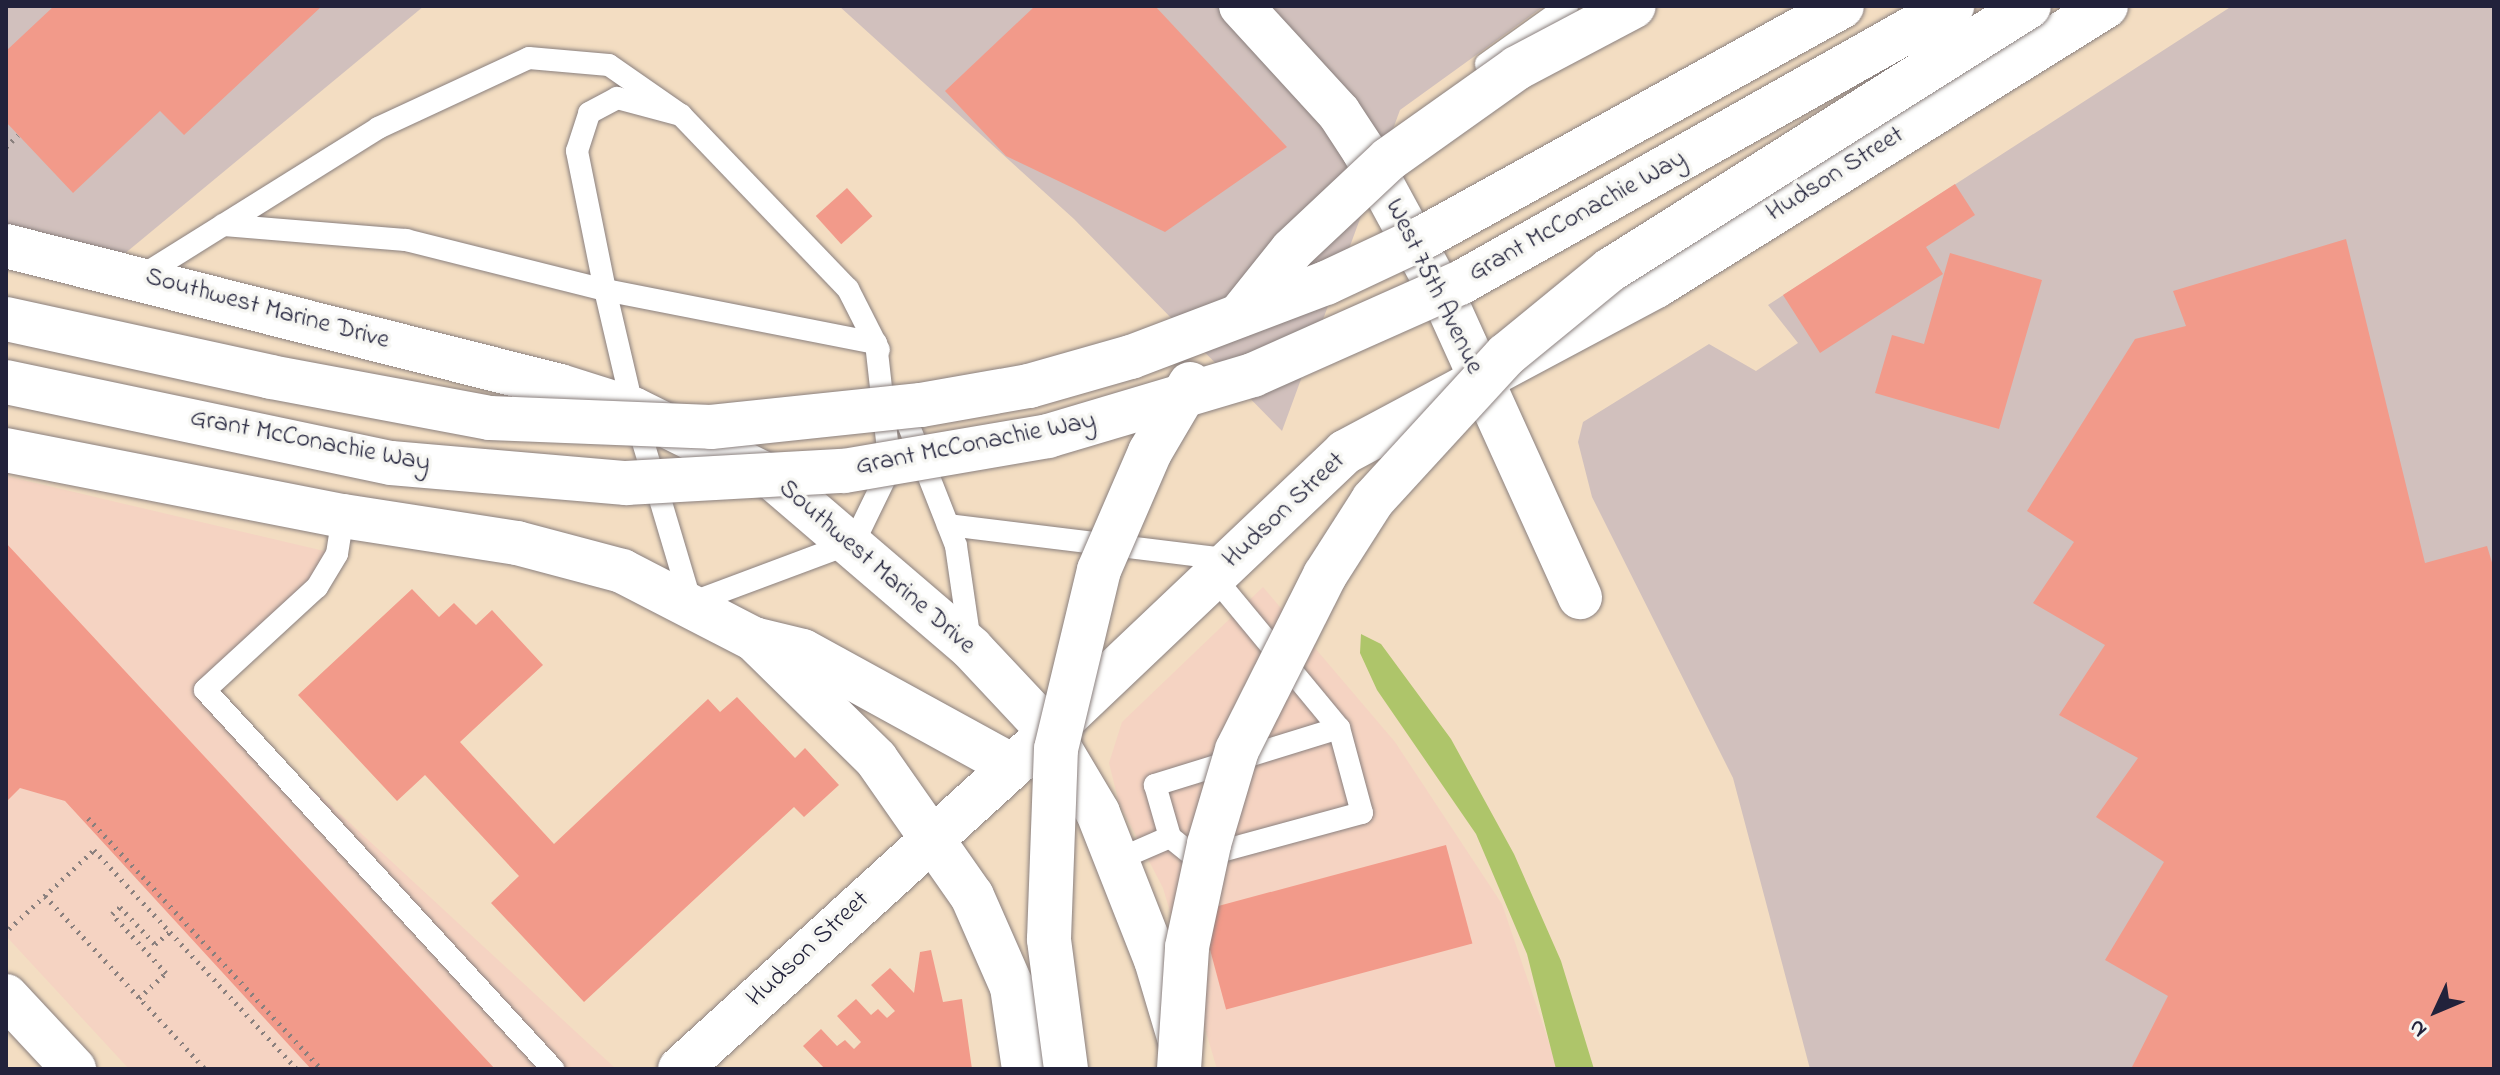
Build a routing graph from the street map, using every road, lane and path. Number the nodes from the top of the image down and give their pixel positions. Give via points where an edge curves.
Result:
1 (1241, 6) edge
2 (1567, 6) edge
3 (1634, 6) edge
4 (1842, 6) edge
5 (1954, 6) edge
6 (2029, 6) edge
7 (2106, 6) edge
8 (1995, 76) junction
9 (681, 115) junction
10 (18, 135) dead end
11 (7, 144) edge
12 (1364, 151) junction
13 (223, 225) junction
14 (6, 246) edge
15 (140, 277) junction
16 (605, 290) junction
17 (6, 319) edge
18 (876, 343) junction
19 (6, 382) edge
20 (1481, 382) junction
21 (633, 409) junction
22 (6, 450) edge
23 (343, 516) junction
24 (948, 525) junction
25 (854, 542) junction
26 (1223, 569) junction
27 (1580, 597) dead end
28 (691, 603) junction
29 (754, 639) junction
30 (971, 648) junction
31 (1339, 728) junction
32 (1050, 732) junction
33 (1012, 766) junction
34 (88, 818) dead end
35 (1170, 837) junction
36 (930, 838) junction
37 (1117, 860) junction
38 (45, 896) junction
39 (9, 929) dead end
40 (170, 932) junction
41 (6, 996) edge
42 (139, 998) junction
43 (74, 1069) edge
44 (205, 1069) edge
45 (297, 1069) edge
46 (321, 1069) edge
47 (553, 1069) edge
48 (680, 1069) edge
49 (1024, 1069) edge
50 (1066, 1069) edge
51 (1179, 1069) edge
52 (1189, 1069) edge

1 - 12 main road, West 75th Avenue via 1339,113
2 - 12 lane
3 - 50 main road, bridge via 1506,76 1389,159 1335,208 1292,250 1233,323 1150,452 1099,570 1056,749 1049,939
4 - 17 main road, Grant McConachie Way, bridge via 1426,236 1326,283 1131,357 1029,386 921,405 711,427 490,418
5 - 8 main road
5 - 19 main road, Grant McConachie Way, bridge via 1447,289 1253,375 1048,436 844,471 626,483 391,463
6 - 51 main road, bridge via 1610,270 1506,355 1373,500 1325,575 1237,750 1209,844 1187,947
7 - 8 main road, Hudson Street
8 - 20 main road, Hudson Street via 1656,286
9 - 13 lane via 609,65 529,58 378,128
9 - 16 lane via 617,98 589,113 577,151
9 - 18 lane via 848,289
10 - 11 path
12 - 20 main road, West 75th Avenue via 1447,304
13 - 15 lane
13 - 16 lane via 406,240
14 - 15 main road, Southwest Marine Drive
15 - 21 main road, Southwest Marine Drive
16 - 18 lane
16 - 21 lane
18 - 24 lane
18 - 25 lane via 890,468
20 - 26 main road, Hudson Street via 1345,452
20 - 27 main road, West 75th Avenue
21 - 25 main road, Southwest Marine Drive via 774,479
21 - 28 lane
22 - 23 main road
23 - 28 main road via 517,543 622,571
23 - 47 lane via 337,554 317,587 205,690
24 - 26 lane
24 - 30 lane via 956,546
25 - 28 lane
25 - 30 main road, Southwest Marine Drive
26 - 31 lane
26 - 32 main road, Hudson Street
28 - 29 main road
29 - 33 main road via 803,651
29 - 36 main road via 876,759
30 - 32 main road, Southwest Marine Drive
31 - 35 lane via 1155,785
31 - 35 lane via 1362,813 1196,858
32 - 33 main road, Hudson Street
32 - 37 main road, Southwest Marine Drive via 1098,813
33 - 36 main road, Hudson Street
34 - 46 path
35 - 37 lane
36 - 48 main road, Hudson Street
36 - 49 main road via 972,896 1012,987
37 - 52 main road, Southwest Marine Drive via 1156,960
38 - 39 path
38 - 40 path via 94,850
38 - 42 path
40 - 42 path via 155,944 120,907 112,914 166,973
40 - 45 path
41 - 43 main road
42 - 44 path

